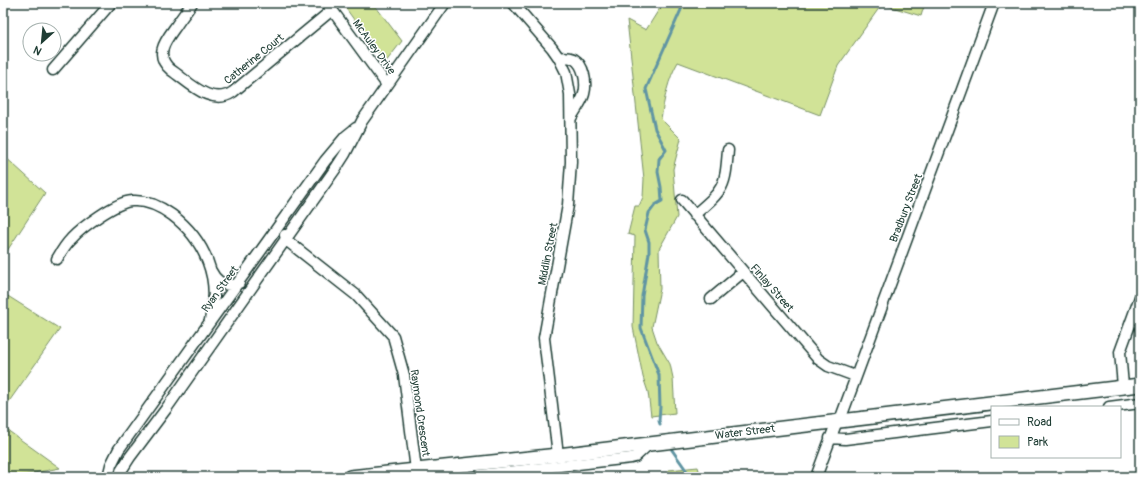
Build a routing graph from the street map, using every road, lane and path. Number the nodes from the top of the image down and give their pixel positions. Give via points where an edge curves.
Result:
1 (111, 3) edge
2 (192, 3) edge
3 (445, 3) edge
4 (513, 3) edge
5 (994, 3) edge
6 (330, 6) edge
7 (559, 58) junction
8 (53, 70) dead end
9 (387, 85) junction
10 (571, 118) junction
11 (362, 121) junction
12 (728, 150) dead end
13 (330, 155) junction
14 (341, 160) junction
15 (682, 200) dead end
16 (694, 215) junction
17 (277, 229) junction
18 (286, 240) junction
19 (57, 259) dead end
20 (211, 272) junction
21 (742, 272) junction
22 (239, 283) junction
23 (1140, 297) edge
24 (711, 299) dead end
25 (207, 326) junction
26 (855, 376) junction
27 (1140, 384) edge
28 (1123, 386) junction
29 (1032, 402) edge
30 (1140, 403) edge
31 (980, 404) junction
32 (1117, 406) edge
33 (838, 421) junction
34 (987, 422) edge
35 (830, 438) junction
36 (649, 444) junction
37 (558, 455) junction
38 (416, 470) junction
39 (479, 472) edge
40 (108, 477) edge
41 (120, 477) edge
42 (358, 477) edge
43 (816, 477) edge

1 - 8 street
2 - 6 street, Catherine Court via 165,42 163,58 171,70 206,95 217,98 233,92
3 - 9 street, Ryan Street
4 - 7 street
5 - 26 street, Bradbury Street
6 - 9 street, McAuley Drive
7 - 10 street, Middlin Street via 568,81
7 - 10 street via 576,61 581,66 585,78 584,95
9 - 11 street, Ryan Street
10 - 37 street, Middlin Street via 568,205 544,338
11 - 13 street, Ryan Street
11 - 14 street, Ryan Street
12 - 16 street via 725,180 721,190
13 - 14 street via 336,152 340,154
13 - 17 street, Ryan Street
14 - 18 street, Ryan Street
15 - 16 street, Finlay Street
16 - 21 street, Finlay Street
17 - 18 street, Raymond Crescent via 285,235
17 - 22 street, Ryan Street
18 - 38 street, Raymond Crescent via 356,295 393,336 404,374
18 - 41 street, Ryan Street via 130,457
19 - 20 street via 79,232 119,204 136,201 158,206 183,224 201,246
20 - 22 street via 224,284
20 - 25 street via 213,302 212,315
21 - 24 street
21 - 26 street, Finlay Street via 818,359 828,366
22 - 25 street, Ryan Street
23 - 28 street via 1120,352
25 - 40 street, Ryan Street via 117,453
26 - 33 street, Bradbury Street
27 - 28 main road, Water Street
28 - 29 main road, Water Street
29 - 31 main road, Water Street
30 - 32 street
31 - 33 main road, Water Street
31 - 34 street
33 - 35 street, Bradbury Street
33 - 36 main road, Water Street
34 - 35 street via 846,439
35 - 43 street, Bradbury Street
36 - 37 main road, Water Street
36 - 39 street via 631,458
37 - 39 main road, Water Street
38 - 39 main road, Water Street
38 - 42 main road, Water Street

